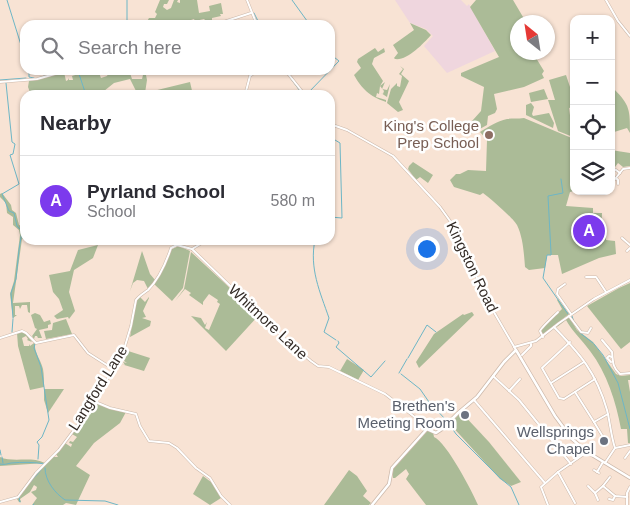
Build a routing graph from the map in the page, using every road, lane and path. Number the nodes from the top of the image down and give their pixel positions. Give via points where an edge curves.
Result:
1 (247, 0) edge
2 (606, 0) edge
3 (252, 13) junction
4 (230, 20) edge
5 (255, 20) edge
6 (630, 36) edge
7 (51, 75) edge
8 (251, 75) edge
9 (289, 75) edge
10 (0, 82) edge
11 (246, 90) edge
12 (301, 90) edge
13 (335, 126) edge
14 (630, 168) edge
15 (615, 170) edge
16 (620, 173) junction
17 (616, 178) joint
18 (618, 184) dead end
19 (623, 238) dead end
20 (199, 245) edge
21 (630, 246) edge
22 (192, 249) junction
23 (627, 251) dead end
24 (586, 277) dead end
25 (630, 280) edge
26 (563, 285) dead end
27 (606, 292) junction
28 (557, 311) dead end
29 (570, 315) junction
30 (554, 327) junction
31 (591, 328) dead end
32 (542, 336) junction
33 (0, 338) edge
34 (602, 340) dead end
35 (570, 342) junction
36 (531, 344) junction
37 (515, 348) junction
38 (522, 355) dead end
39 (585, 361) junction
40 (113, 369) junction
41 (630, 373) edge
42 (492, 376) junction
43 (520, 379) dead end
44 (595, 379) junction
45 (551, 384) junction
46 (509, 391) junction
47 (575, 392) junction
48 (474, 400) junction
49 (92, 401) junction
50 (608, 414) junction
51 (594, 422) junction
52 (427, 429) junction
53 (603, 437) dead end
54 (630, 445) edge
55 (615, 448) junction
56 (630, 450) edge
57 (587, 452) junction
58 (625, 458) dead end
59 (604, 462) junction
60 (571, 464) junction
61 (597, 471) dead end
62 (558, 472) junction
63 (630, 478) edge
64 (609, 479) dead end
65 (545, 483) junction
66 (603, 486) junction
67 (630, 487) edge
68 (588, 488) dead end
69 (596, 493) junction
70 (615, 496) junction
71 (627, 497) junction
72 (609, 499) dead end
73 (598, 500) dead end
74 (0, 502) edge
75 (575, 503) dead end
76 (230, 505) edge
77 (372, 505) edge
78 (548, 505) edge
79 (627, 505) edge

1 - 3 street
2 - 6 street
3 - 4 street
3 - 5 street
7 - 10 street
8 - 11 street
9 - 12 street
13 - 37 street, Kingston Road via 393,156 440,207 458,232 484,296
14 - 16 street
15 - 16 street
16 - 17 street
17 - 18 street
19 - 21 street
20 - 22 street
21 - 23 street
22 - 40 street, Langford Lane via 172,246 160,274 136,299 128,341
22 - 52 street, Whitmore Lane via 311,361 386,394
24 - 27 street via 596,277
25 - 27 street
26 - 29 street via 557,296
27 - 29 street
28 - 32 street via 541,328
29 - 30 street
29 - 31 street via 581,332 588,334
30 - 32 street
30 - 35 street
32 - 36 street
33 - 40 street via 24,331 36,342 74,335 88,353
34 - 41 street via 612,352 616,371
35 - 39 street
35 - 45 street via 543,366
36 - 37 street via 520,344
36 - 38 street
37 - 42 street
37 - 57 street, Kingston Road via 566,432
39 - 44 street
39 - 45 street
40 - 49 street, Langford Lane
42 - 46 street
42 - 48 street
43 - 46 street
44 - 47 street
44 - 50 street
45 - 47 street via 561,399
46 - 60 street
47 - 51 street
48 - 52 street via 441,431
48 - 65 street
49 - 74 street, Langford Lane via 64,444 18,497
49 - 76 street via 137,415 149,441 169,443 177,448 210,478
50 - 51 street
50 - 55 street
51 - 53 street
52 - 77 street via 392,468 389,484
54 - 55 street
54 - 56 street
55 - 59 street
56 - 58 street
57 - 59 street, Kingston Road
57 - 60 street
59 - 61 street
59 - 63 street, Kingston Road
60 - 62 street
62 - 65 street
62 - 75 street
64 - 66 street
65 - 78 street via 540,488
66 - 69 street
66 - 70 street
67 - 71 street
68 - 69 street
69 - 73 street
70 - 71 street
70 - 72 street via 613,501
71 - 79 street

